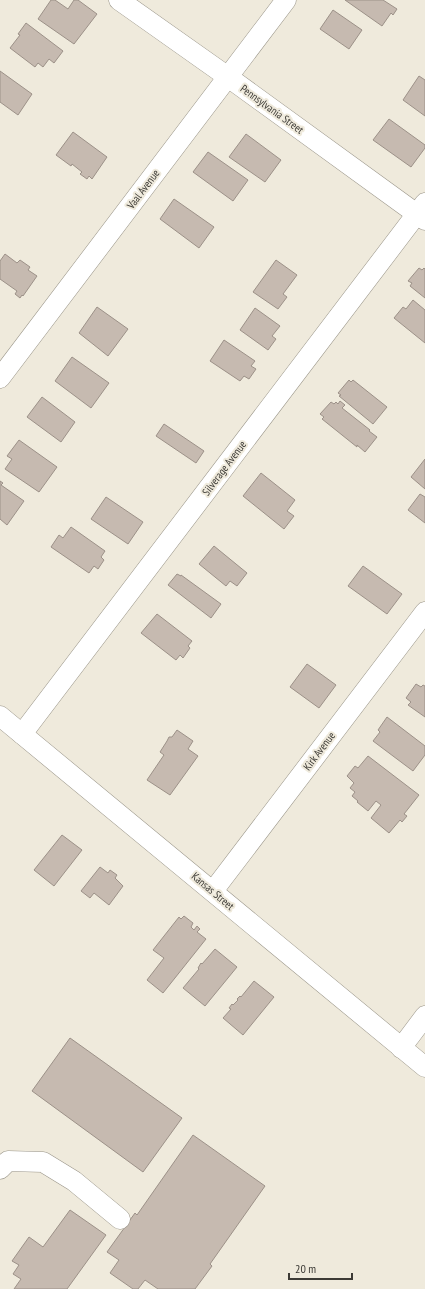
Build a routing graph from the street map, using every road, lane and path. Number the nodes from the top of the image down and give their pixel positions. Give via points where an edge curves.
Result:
1 (119, 0) edge
2 (286, 0) edge
3 (228, 77) junction
4 (422, 212) edge
5 (0, 378) edge
6 (425, 612) edge
7 (0, 716) edge
8 (22, 734) junction
9 (213, 891) junction
10 (425, 1016) edge
11 (401, 1048) junction
12 (425, 1067) edge
13 (0, 1169) edge
14 (120, 1219) dead end

1 - 3 street, Pennsylvania Street
2 - 3 street, Vaal Avenue
3 - 4 street, Pennsylvania Street
3 - 5 street, Vaal Avenue
4 - 8 street, Silverage Avenue
6 - 9 street, Kirk Avenue
7 - 8 street, Kansas Street
8 - 9 street, Kansas Street
9 - 11 street, Kansas Street
10 - 11 street
11 - 12 street, Kansas Street
13 - 14 street via 8,1161 43,1162 74,1181

